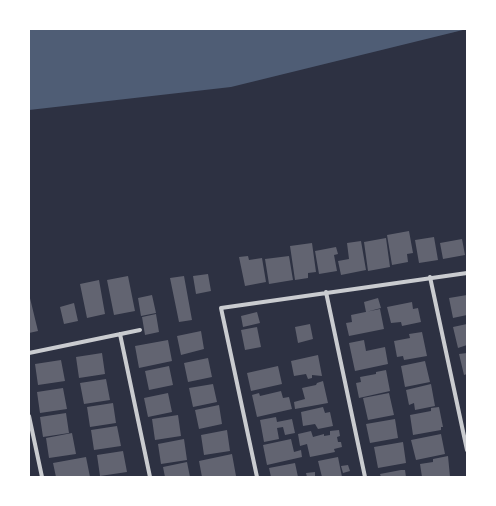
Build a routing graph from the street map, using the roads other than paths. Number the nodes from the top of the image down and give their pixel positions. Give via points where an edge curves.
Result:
1 (467, 273) edge
2 (430, 278) junction
3 (326, 292) junction
4 (140, 330) dead end
5 (120, 334) junction
6 (29, 353) edge
7 (29, 416) edge
8 (467, 450) edge
9 (42, 477) edge
10 (150, 477) edge
11 (257, 477) edge
12 (364, 477) edge

1 - 2 street
2 - 3 street
2 - 8 street
3 - 11 street via 221,308
3 - 12 street
4 - 5 street
5 - 6 street
5 - 10 street
7 - 9 street

